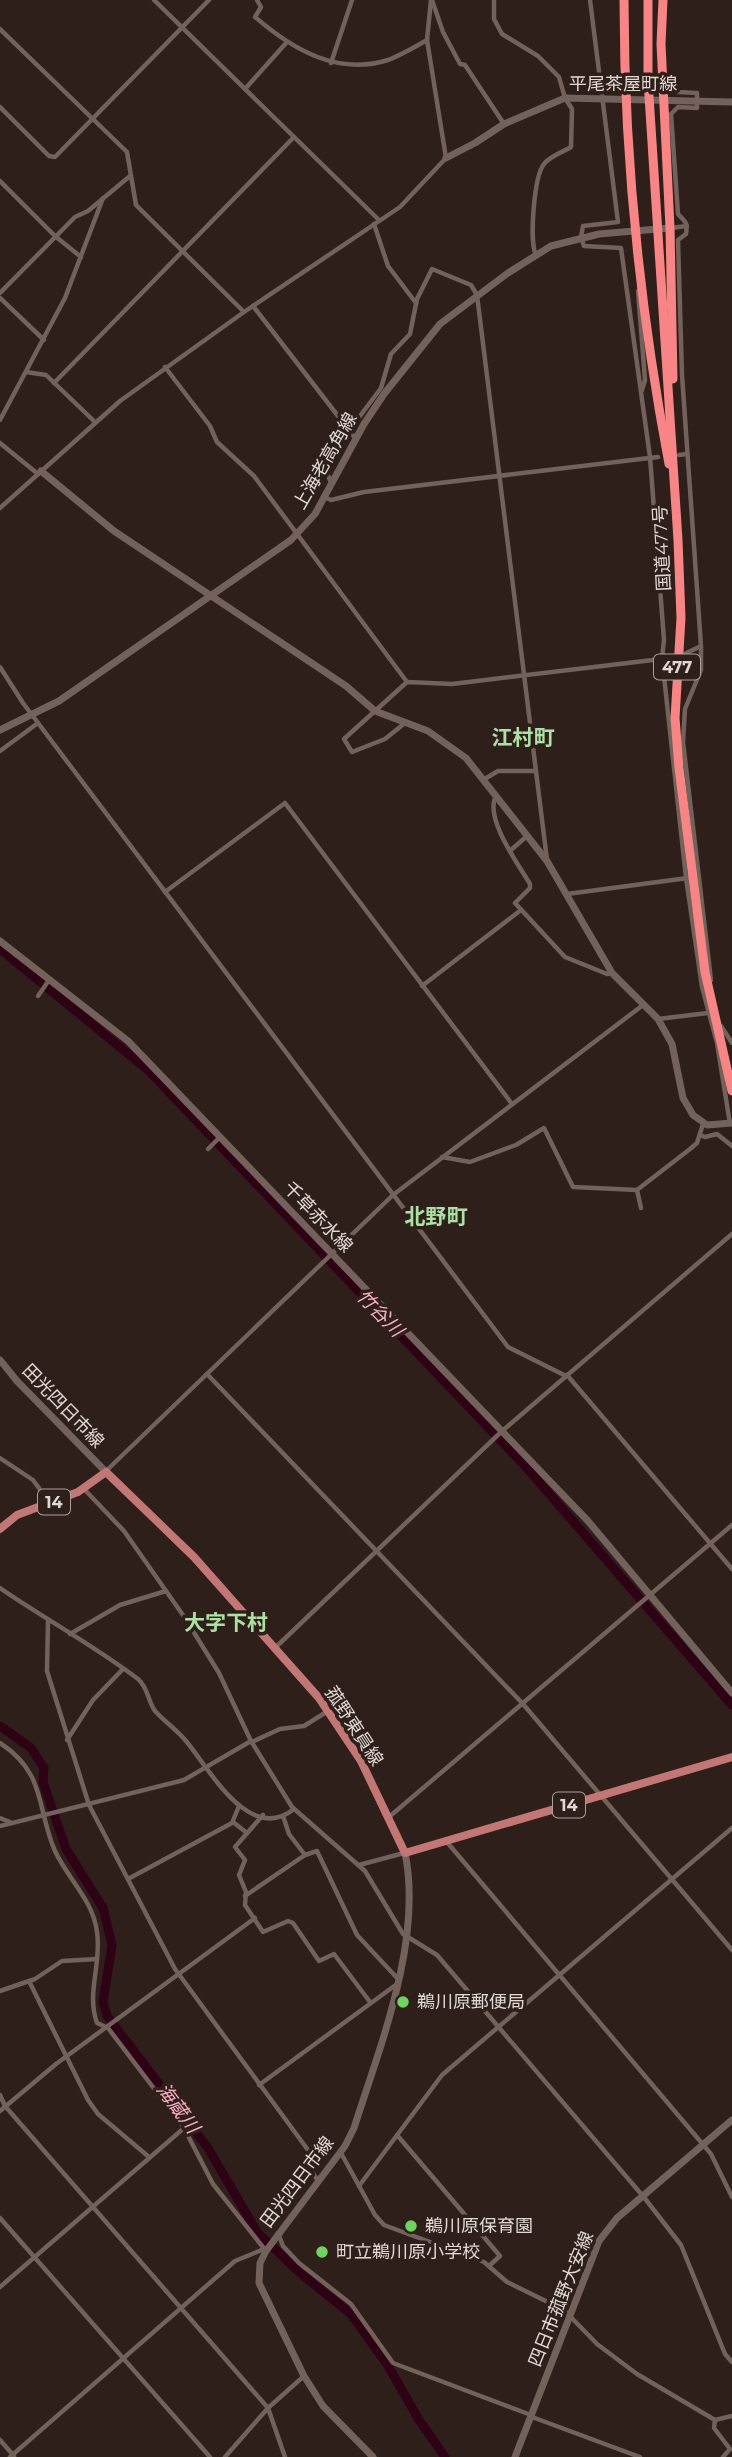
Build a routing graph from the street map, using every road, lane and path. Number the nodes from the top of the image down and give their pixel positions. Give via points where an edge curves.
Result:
1 (154, 0) edge
2 (209, 0) edge
3 (257, 0) edge
4 (352, 0) edge
5 (431, 0) edge
6 (494, 0) edge
7 (590, 0) edge
8 (624, 0) edge
9 (648, 0) edge
10 (663, 0) edge
11 (182, 27) junction
12 (0, 29) edge
13 (427, 40) junction
14 (287, 41) junction
15 (331, 63) junction
16 (670, 85) dead end
17 (245, 89) junction
18 (624, 97) junction
19 (602, 98) junction
20 (565, 99) junction
21 (664, 100) junction
22 (697, 100) junction
23 (732, 102) edge
24 (0, 107) edge
25 (93, 118) junction
26 (504, 124) junction
27 (294, 137) junction
28 (446, 158) junction
29 (130, 176) junction
30 (0, 181) edge
31 (103, 198) junction
32 (379, 220) junction
33 (374, 224) junction
34 (687, 226) junction
35 (670, 228) junction
36 (635, 230) junction
37 (55, 236) junction
38 (581, 237) junction
39 (182, 251) junction
40 (536, 255) junction
41 (81, 257) junction
42 (639, 281) junction
43 (0, 295) edge
44 (477, 295) junction
45 (417, 304) junction
46 (253, 306) junction
47 (244, 312) junction
48 (44, 340) junction
49 (165, 368) junction
50 (26, 372) junction
51 (54, 383) junction
52 (641, 391) junction
53 (0, 420) edge
54 (95, 422) junction
55 (348, 429) junction
56 (356, 439) junction
57 (0, 443) edge
58 (687, 454) junction
59 (679, 455) dead end
60 (650, 457) junction
61 (658, 457) dead end
62 (39, 472) junction
63 (498, 476) junction
64 (331, 484) junction
65 (324, 497) junction
66 (676, 502) junction
67 (0, 508) edge
68 (297, 534) junction
69 (678, 540) junction
70 (212, 597) junction
71 (701, 646) junction
72 (678, 657) junction
73 (662, 658) junction
74 (0, 667) edge
75 (524, 675) junction
76 (407, 682) junction
77 (375, 711) junction
78 (35, 719) junction
79 (406, 723) junction
80 (0, 730) edge
81 (0, 751) edge
82 (536, 771) junction
83 (483, 781) junction
84 (495, 798) junction
85 (527, 836) junction
86 (511, 850) junction
87 (547, 861) junction
88 (689, 878) junction
89 (165, 892) junction
90 (567, 894) junction
91 (521, 910) junction
92 (0, 941) edge
93 (612, 973) junction
94 (49, 980) junction
95 (422, 986) junction
96 (38, 996) dead end
97 (644, 1004) junction
98 (708, 1013) junction
99 (659, 1019) junction
100 (732, 1043) edge
101 (732, 1091) edge
102 (512, 1104) junction
103 (703, 1124) junction
104 (731, 1124) edge
105 (700, 1135) junction
106 (218, 1138) junction
107 (732, 1146) edge
108 (208, 1148) dead end
109 (442, 1157) junction
110 (637, 1190) junction
111 (393, 1195) junction
112 (641, 1208) dead end
113 (732, 1234) edge
114 (331, 1256) junction
115 (0, 1360) edge
116 (207, 1374) junction
117 (566, 1375) junction
118 (501, 1432) junction
119 (0, 1458) edge
120 (106, 1472) junction
121 (84, 1489) junction
122 (50, 1503) junction
123 (732, 1525) edge
124 (0, 1529) edge
125 (710, 1544) junction
126 (376, 1551) junction
127 (732, 1569) edge
128 (0, 1588) edge
129 (166, 1591) junction
130 (650, 1595) junction
131 (48, 1621) junction
132 (70, 1634) junction
133 (275, 1648) junction
134 (122, 1670) junction
135 (732, 1693) edge
136 (523, 1704) junction
137 (329, 1711) junction
138 (67, 1740) junction
139 (252, 1742) junction
140 (0, 1743) edge
141 (732, 1757) edge
142 (206, 1769) junction
143 (600, 1796) junction
144 (89, 1805) junction
145 (239, 1806) junction
146 (293, 1809) junction
147 (263, 1815) junction
148 (283, 1816) junction
149 (45, 1817) junction
150 (389, 1817) junction
151 (0, 1818) edge
152 (233, 1822) junction
153 (11, 1823) junction
154 (0, 1826) edge
155 (732, 1828) edge
156 (247, 1833) junction
157 (446, 1841) junction
158 (405, 1853) junction
159 (305, 1855) junction
160 (358, 1865) junction
161 (128, 1879) junction
162 (672, 1879) junction
163 (245, 1896) junction
164 (255, 1918) junction
165 (405, 1936) junction
166 (732, 1950) edge
167 (97, 1959) junction
168 (178, 1975) junction
169 (559, 1975) junction
170 (29, 1981) junction
171 (398, 1982) junction
172 (0, 1991) edge
173 (370, 2002) junction
174 (499, 2026) junction
175 (108, 2028) junction
176 (66, 2057) junction
177 (259, 2085) junction
178 (0, 2095) edge
179 (2, 2109) edge
180 (732, 2120) edge
181 (184, 2128) junction
182 (397, 2135) junction
183 (703, 2145) junction
184 (340, 2152) junction
185 (149, 2157) junction
186 (318, 2181) junction
187 (729, 2185) edge
188 (359, 2186) junction
189 (643, 2196) junction
190 (732, 2197) edge
191 (92, 2208) junction
192 (0, 2218) edge
193 (276, 2236) junction
194 (266, 2249) junction
195 (34, 2257) junction
196 (489, 2266) junction
197 (0, 2287) edge
198 (181, 2308) junction
199 (569, 2315) junction
200 (122, 2358) junction
201 (732, 2362) edge
202 (304, 2376) junction
203 (268, 2408) junction
204 (531, 2416) junction
205 (732, 2416) edge
206 (715, 2420) junction
207 (0, 2440) edge
208 (12, 2456) edge
209 (226, 2456) edge
210 (210, 2457) edge
211 (234, 2457) edge
212 (285, 2457) edge
213 (373, 2457) edge
214 (515, 2457) edge
215 (640, 2457) edge
216 (723, 2457) edge

1 - 11 street
2 - 11 street
3 - 14 street via 262,5 255,17
4 - 15 street
5 - 13 street
5 - 26 street via 460,64
6 - 20 street via 497,27 507,39 552,67
7 - 19 street
8 - 18 highway, 477
9 - 66 highway, 国道477号 / 477 via 649,109
10 - 21 highway, 477
11 - 17 street
11 - 25 street
12 - 25 street
13 - 15 street via 387,60
13 - 28 street
14 - 15 street
14 - 17 street
16 - 22 street via 678,92 697,93
17 - 27 street
18 - 19 main road, 平尾茶屋町線
18 - 21 main road, 平尾茶屋町線
18 - 36 highway, 477
19 - 20 main road, 平尾茶屋町線
19 - 38 street via 618,222 583,226
20 - 26 main road, 平尾茶屋町線
20 - 40 street via 572,109 573,139 571,146 542,166 538,176 532,242
21 - 22 main road, 平尾茶屋町線
21 - 35 highway, 477
22 - 23 main road, 平尾茶屋町線
22 - 34 street via 697,108 678,107 671,114 678,214
24 - 25 street via 52,158
25 - 29 street via 127,152
26 - 28 main road, 平尾茶屋町線
27 - 32 street
27 - 39 street
28 - 32 street via 413,197
29 - 31 street
29 - 39 street via 136,205
30 - 37 street
31 - 37 street
31 - 41 street
32 - 33 street
33 - 45 street via 388,266
33 - 46 street
34 - 35 street
34 - 58 street via 678,240
35 - 36 main road, 上海老高角線
35 - 66 highway, 477
36 - 38 main road, 上海老高角線
36 - 42 highway, 477
37 - 41 street
37 - 43 street
38 - 40 main road, 上海老高角線
38 - 52 street via 584,246 621,248
39 - 47 street
39 - 51 street
40 - 44 main road, 上海老高角線
41 - 48 street
42 - 52 street via 637,309 645,380
42 - 69 highway, 477
43 - 48 street
44 - 45 street via 471,285 432,269
44 - 56 main road, 上海老高角線 via 432,333
44 - 63 street
45 - 55 street via 410,334 391,354 381,388
46 - 47 street
46 - 55 street
47 - 49 street
48 - 50 street
49 - 54 street
49 - 68 street via 217,442 254,476
50 - 51 street via 42,372
50 - 53 street
51 - 54 street
52 - 60 street
54 - 62 street
55 - 56 street
55 - 64 street via 328,462
56 - 64 main road, 上海老高角線
57 - 62 street
58 - 59 street
58 - 71 street
60 - 61 street
60 - 63 street
60 - 73 street
62 - 67 street
62 - 70 main road via 114,531
63 - 65 street via 331,500
63 - 75 street
64 - 65 main road, 上海老高角線
65 - 68 main road, 上海老高角線
66 - 69 highway, 国道477号 / 477
68 - 70 main road, 上海老高角線
68 - 76 street
69 - 72 highway, 国道477号 / 477
70 - 77 main road via 346,686
70 - 78 main road, 上海老高角線
71 - 72 street
71 - 100 street via 701,670 685,709 683,742 711,983 722,1028
72 - 73 street
72 - 88 highway, 国道477号 / 477 via 675,718
73 - 75 street
73 - 88 street
74 - 78 street
75 - 76 street via 452,684
75 - 82 street
76 - 77 street
77 - 79 main road
77 - 79 street via 344,738 352,752 385,739
78 - 80 main road, 上海老高角線
78 - 81 street
78 - 89 street
79 - 83 main road via 451,746
82 - 83 street via 498,771
82 - 87 street
83 - 84 main road
84 - 85 main road
84 - 86 street via 491,808 495,823
85 - 86 street
85 - 87 main road
86 - 91 street via 530,884 515,903
87 - 90 main road
88 - 90 street
88 - 98 street
88 - 101 highway, 国道477号 / 477
89 - 95 street via 285,803
89 - 111 street
90 - 93 main road
91 - 93 street via 565,957
91 - 95 street
92 - 94 main road, 千草赤水線
93 - 97 main road
94 - 96 street
94 - 106 main road, 千草赤水線 via 128,1041
95 - 102 street
97 - 99 main road
97 - 102 street
98 - 99 street
98 - 104 street
99 - 103 main road via 672,1044 687,1106
102 - 109 street
103 - 104 main road
103 - 105 street
105 - 107 street via 717,1134
105 - 110 street via 690,1149
106 - 108 street
106 - 114 main road, 千草赤水線
109 - 110 street via 470,1163 544,1128 573,1187
109 - 111 street
110 - 112 street
111 - 114 street
111 - 117 street via 508,1347
113 - 117 street
114 - 116 street
114 - 118 main road, 千草赤水線
115 - 120 main road, 田光四日市線
116 - 120 street
116 - 126 street
117 - 118 street
117 - 125 street
118 - 126 street
118 - 130 main road, 千草赤水線 via 588,1521
119 - 122 street via 33,1480
120 - 121 main road, 14
120 - 133 main road, 菰野東員線 via 169,1530
121 - 122 main road, 14
121 - 129 street via 124,1531
122 - 124 main road, 14 via 17,1515
123 - 125 street
125 - 127 street
125 - 130 street
126 - 133 street
126 - 136 street
128 - 131 street
129 - 132 street via 120,1605
129 - 139 street via 219,1673
130 - 135 main road, 千草赤水線
130 - 136 street
131 - 132 street
131 - 138 street via 47,1671
132 - 134 street
133 - 137 main road, 菰野東員線
134 - 138 street via 93,1700
134 - 142 street via 142,1683 156,1712 183,1737
136 - 143 street
136 - 150 street
137 - 139 street via 304,1726 280,1729
137 - 150 main road, 菰野東員線
138 - 144 street
139 - 142 street
139 - 146 street
140 - 149 street via 33,1778
141 - 143 main road, 14
142 - 144 street via 184,1780
142 - 145 street
143 - 157 main road, 14
143 - 162 street
144 - 149 street
144 - 161 street
145 - 147 street
145 - 152 street
146 - 148 street
146 - 160 street
147 - 148 street
147 - 156 street
148 - 159 street via 289,1834
149 - 153 street
149 - 167 street via 55,1850 92,1914
150 - 158 main road, 菰野東員線
151 - 153 street
152 - 156 street
152 - 161 street
153 - 154 street
155 - 162 street
156 - 163 street via 234,1847 245,1860 239,1875
157 - 158 main road, 14
157 - 169 street
158 - 160 street
158 - 165 main road, 田光四日市線
159 - 163 street
159 - 171 street via 317,1851 357,1935
160 - 165 street
161 - 168 street
162 - 166 street
162 - 169 street
163 - 164 street via 243,1902
164 - 168 street
164 - 173 street via 263,1932 293,1923 319,1961 334,1954
165 - 171 main road, 田光四日市線
165 - 174 street via 437,1955
167 - 170 street via 62,1961
167 - 175 street via 93,2012 97,2023
168 - 175 street
168 - 177 street
169 - 174 street
169 - 183 street
170 - 172 street
170 - 176 street
171 - 173 street
171 - 184 main road, 田光四日市線 via 354,2128
173 - 177 street
174 - 182 street via 442,2075
174 - 189 street
175 - 176 street
175 - 181 street
176 - 179 street
176 - 185 street via 98,2114
177 - 186 street via 308,2150
178 - 179 street
179 - 191 street
180 - 183 main road, 四日市菰野大安線
181 - 185 street
181 - 194 street via 213,2184
182 - 188 street
182 - 196 street via 500,2256
183 - 187 street
183 - 189 main road, 四日市菰野大安線
184 - 186 main road, 田光四日市線
184 - 188 street
185 - 191 street
186 - 193 main road, 田光四日市線
187 - 190 street
188 - 196 street via 378,2220 392,2230
189 - 199 main road, 四日市菰野大安線 via 598,2241
189 - 201 street via 681,2245
191 - 195 street
191 - 198 street
192 - 195 street
193 - 194 main road, 田光四日市線
193 - 204 street via 299,2263 351,2304 393,2363
194 - 198 street via 238,2259
194 - 202 main road, 田光四日市線 via 259,2274 263,2297
195 - 197 street
195 - 200 street
196 - 199 street
198 - 200 street
198 - 203 street
199 - 204 main road, 四日市菰野大安線
199 - 206 street via 616,2360
200 - 208 street
200 - 210 street
202 - 203 street
202 - 213 main road, 田光四日市線 via 323,2406
203 - 209 street
203 - 212 street
204 - 214 main road, 四日市菰野大安線
204 - 215 street
205 - 206 street
206 - 216 street via 714,2428 730,2449
207 - 208 street
209 - 211 street

